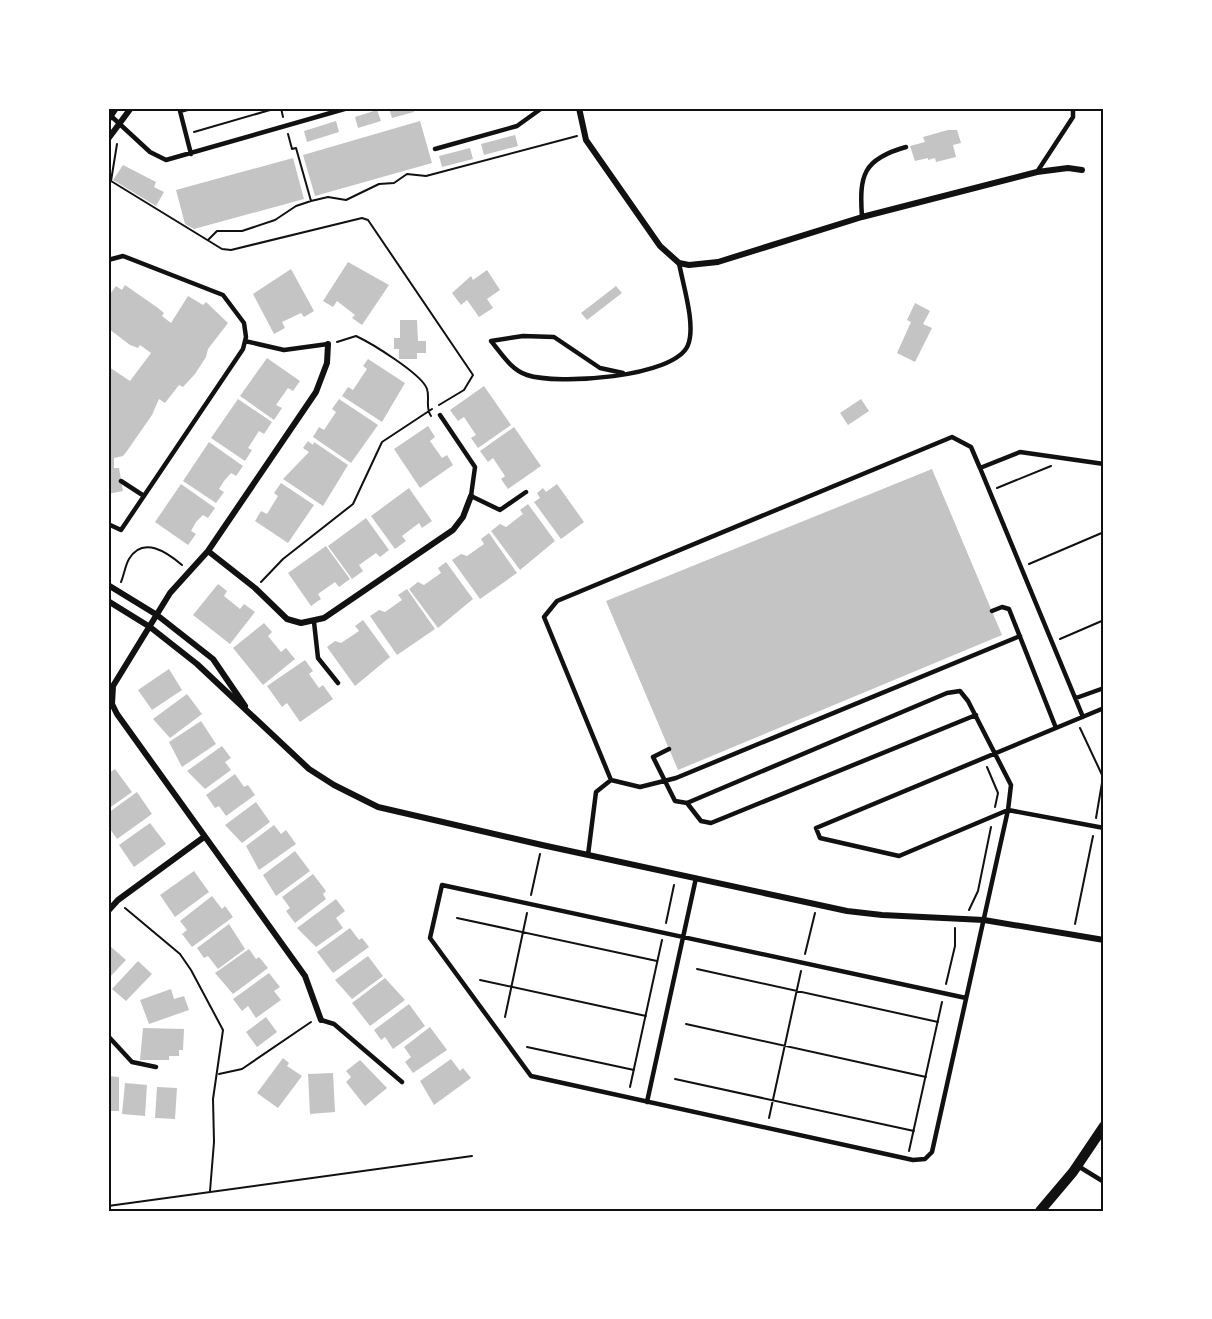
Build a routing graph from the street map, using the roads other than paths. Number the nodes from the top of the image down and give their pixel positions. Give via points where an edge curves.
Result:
1 (116, 108) edge
2 (131, 108) edge
3 (190, 108) edge
4 (348, 108) edge
5 (542, 108) edge
6 (579, 108) edge
7 (1073, 108) edge
8 (180, 109) edge
9 (109, 118) edge
10 (121, 124) junction
11 (108, 139) edge
12 (906, 147) dead end
13 (435, 149) dead end
14 (191, 154) junction
15 (1082, 170) dead end
16 (1037, 172) junction
17 (862, 217) junction
18 (108, 260) edge
19 (679, 263) junction
20 (245, 341) junction
21 (328, 344) joint
22 (623, 373) junction
23 (440, 415) road end
24 (1104, 464) edge
25 (980, 468) junction
26 (121, 481) dead end
27 (526, 492) dead end
28 (144, 496) junction
29 (471, 496) junction
30 (108, 524) edge
31 (208, 551) junction
32 (108, 585) edge
33 (108, 601) edge
34 (992, 611) dead end
35 (157, 615) junction
36 (314, 622) junction
37 (150, 627) junction
38 (1020, 636) junction
39 (338, 683) dead end
40 (1104, 688) edge
41 (1076, 699) junction
42 (1104, 708) edge
43 (250, 714) junction
44 (976, 715) junction
45 (1083, 717) junction
46 (1056, 728) junction
47 (669, 749) dead end
48 (996, 753) junction
49 (611, 780) junction
50 (662, 780) junction
51 (687, 803) junction
52 (1008, 810) junction
53 (1104, 828) edge
54 (204, 837) junction
55 (588, 855) junction
56 (696, 878) junction
57 (108, 911) edge
58 (984, 920) junction
59 (685, 938) junction
60 (1104, 940) edge
61 (966, 998) junction
62 (321, 1020) joint
63 (108, 1036) edge
64 (156, 1067) dead end
65 (402, 1082) dead end
66 (647, 1102) junction
67 (1104, 1126) edge
68 (1077, 1166) junction
69 (1104, 1182) edge
70 (1040, 1211) edge

1 - 9 street
2 - 10 street
3 - 8 lane
4 - 14 lane
5 - 13 lane via 517,126
6 - 19 street via 586,140 660,246
7 - 16 lane via 1073,117
8 - 14 lane
9 - 10 lane
10 - 11 street
10 - 14 lane via 150,152 166,160
12 - 17 lane via 875,159 867,168 860,187
15 - 16 street
16 - 17 street
17 - 19 street via 703,266
18 - 20 lane via 123,256 223,295 244,323
19 - 22 lane via 691,327 687,346 669,362 651,370
20 - 21 lane via 284,350
20 - 28 lane
21 - 31 street via 327,363 316,392
22 - 22 lane via 545,380 513,367 491,341 554,337 600,368
23 - 29 lane via 475,467
24 - 25 lane via 1020,452
25 - 41 lane
25 - 49 lane via 971,447 952,437 557,601 544,617
26 - 28 lane
27 - 29 lane via 500,510
28 - 30 lane via 121,530
29 - 36 street via 453,530
31 - 35 street via 170,593
31 - 36 street via 286,619
32 - 35 street
33 - 37 street
34 - 38 lane via 1009,609
35 - 37 street
35 - 43 street via 213,659
36 - 39 lane via 318,658
37 - 43 street
37 - 54 street via 113,686 112,704
38 - 46 lane
38 - 50 lane via 676,778
40 - 41 lane
41 - 45 lane
42 - 45 lane
43 - 55 street via 309,769 358,798 396,812
44 - 48 lane
44 - 51 lane via 711,823 701,821
44 - 51 lane via 960,691 947,693
45 - 46 lane
46 - 48 lane
47 - 50 lane via 653,757
48 - 52 lane via 1011,785
48 - 52 lane via 816,828 820,838 899,856
49 - 50 lane via 640,787
49 - 55 lane via 596,792
50 - 51 lane via 675,801
52 - 53 lane
52 - 58 lane
54 - 57 street
54 - 62 street via 304,976
55 - 56 street
56 - 58 street via 882,915
56 - 59 lane
58 - 60 street
58 - 61 lane
59 - 61 lane
59 - 66 lane
59 - 66 lane via 442,885 430,938 531,1076
61 - 66 lane via 932,1152 925,1159 908,1159
62 - 65 lane via 334,1024
63 - 64 lane via 132,1062
67 - 68 street
68 - 69 lane
68 - 70 street

